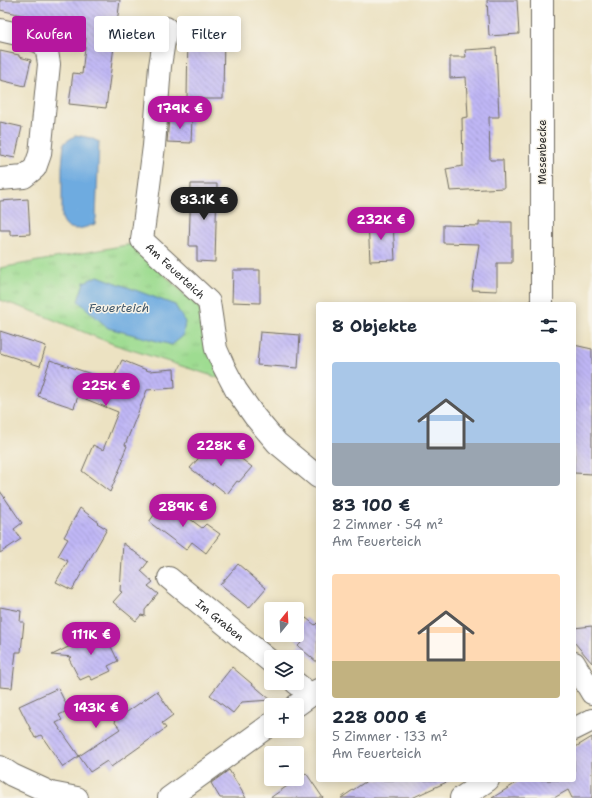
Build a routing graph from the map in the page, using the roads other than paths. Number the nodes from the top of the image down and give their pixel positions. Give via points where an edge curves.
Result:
1 (542, 0) edge
2 (0, 30) edge
3 (162, 52) edge
4 (0, 179) edge
5 (542, 302) edge
6 (316, 475) edge
7 (168, 578) dead end
8 (264, 656) edge
9 (576, 666) edge
10 (592, 693) edge
11 (592, 720) edge
12 (576, 728) edge
13 (264, 729) edge
14 (0, 767) edge
15 (485, 782) edge
16 (77, 798) edge
17 (169, 798) edge
18 (461, 798) edge

1 - 5 street, Mesenbecke
2 - 4 street via 26,36 46,45 48,64 40,154 35,168 24,177
3 - 6 street, Am Feuerteich via 142,240 209,302 216,349 236,390 277,442
7 - 8 street, Im Graben
9 - 10 street
11 - 12 street
13 - 17 street
14 - 16 street via 51,793
15 - 18 street

